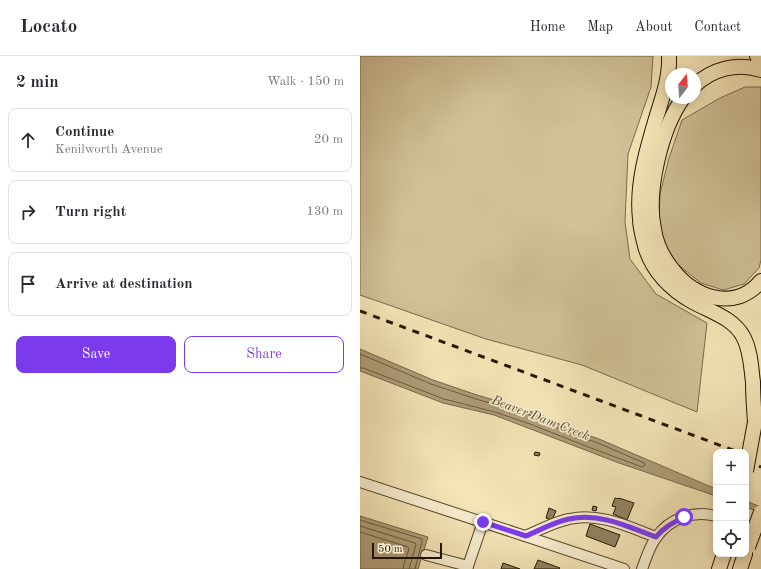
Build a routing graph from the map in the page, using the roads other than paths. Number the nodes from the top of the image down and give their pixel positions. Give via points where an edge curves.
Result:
1 (668, 56) edge
2 (758, 56) edge
3 (761, 58) edge
4 (761, 70) edge
5 (701, 80) edge
6 (679, 104) edge
7 (761, 281) edge
8 (761, 386) edge
9 (755, 422) junction
10 (749, 455) edge
11 (360, 482) edge
12 (761, 512) edge
13 (713, 516) edge
14 (483, 522) junction
15 (749, 525) edge
16 (761, 530) edge
17 (526, 536) junction
18 (656, 537) junction
19 (749, 543) edge
20 (426, 555) dead end
21 (723, 557) edge
22 (744, 557) edge
23 (468, 567) edge
24 (624, 569) edge
25 (642, 569) edge
26 (719, 569) edge
27 (740, 569) edge

1 - 9 highway via 666,84 649,144 641,185 639,207 644,242 653,265 672,288 728,320 740,331 750,359
2 - 3 highway
4 - 5 highway via 743,66 728,68
6 - 7 highway via 669,125 656,166 652,212 659,247 678,276 698,292 714,298 737,298 754,289
8 - 9 highway
9 - 10 highway, bridge
11 - 14 street
12 - 19 highway, bridge
13 - 18 street via 700,514 684,517 669,524
14 - 17 street
14 - 23 street
15 - 16 street
17 - 18 street via 570,518 594,518 606,519
17 - 24 street
18 - 25 street
20 - 23 street
21 - 26 highway
22 - 27 highway

